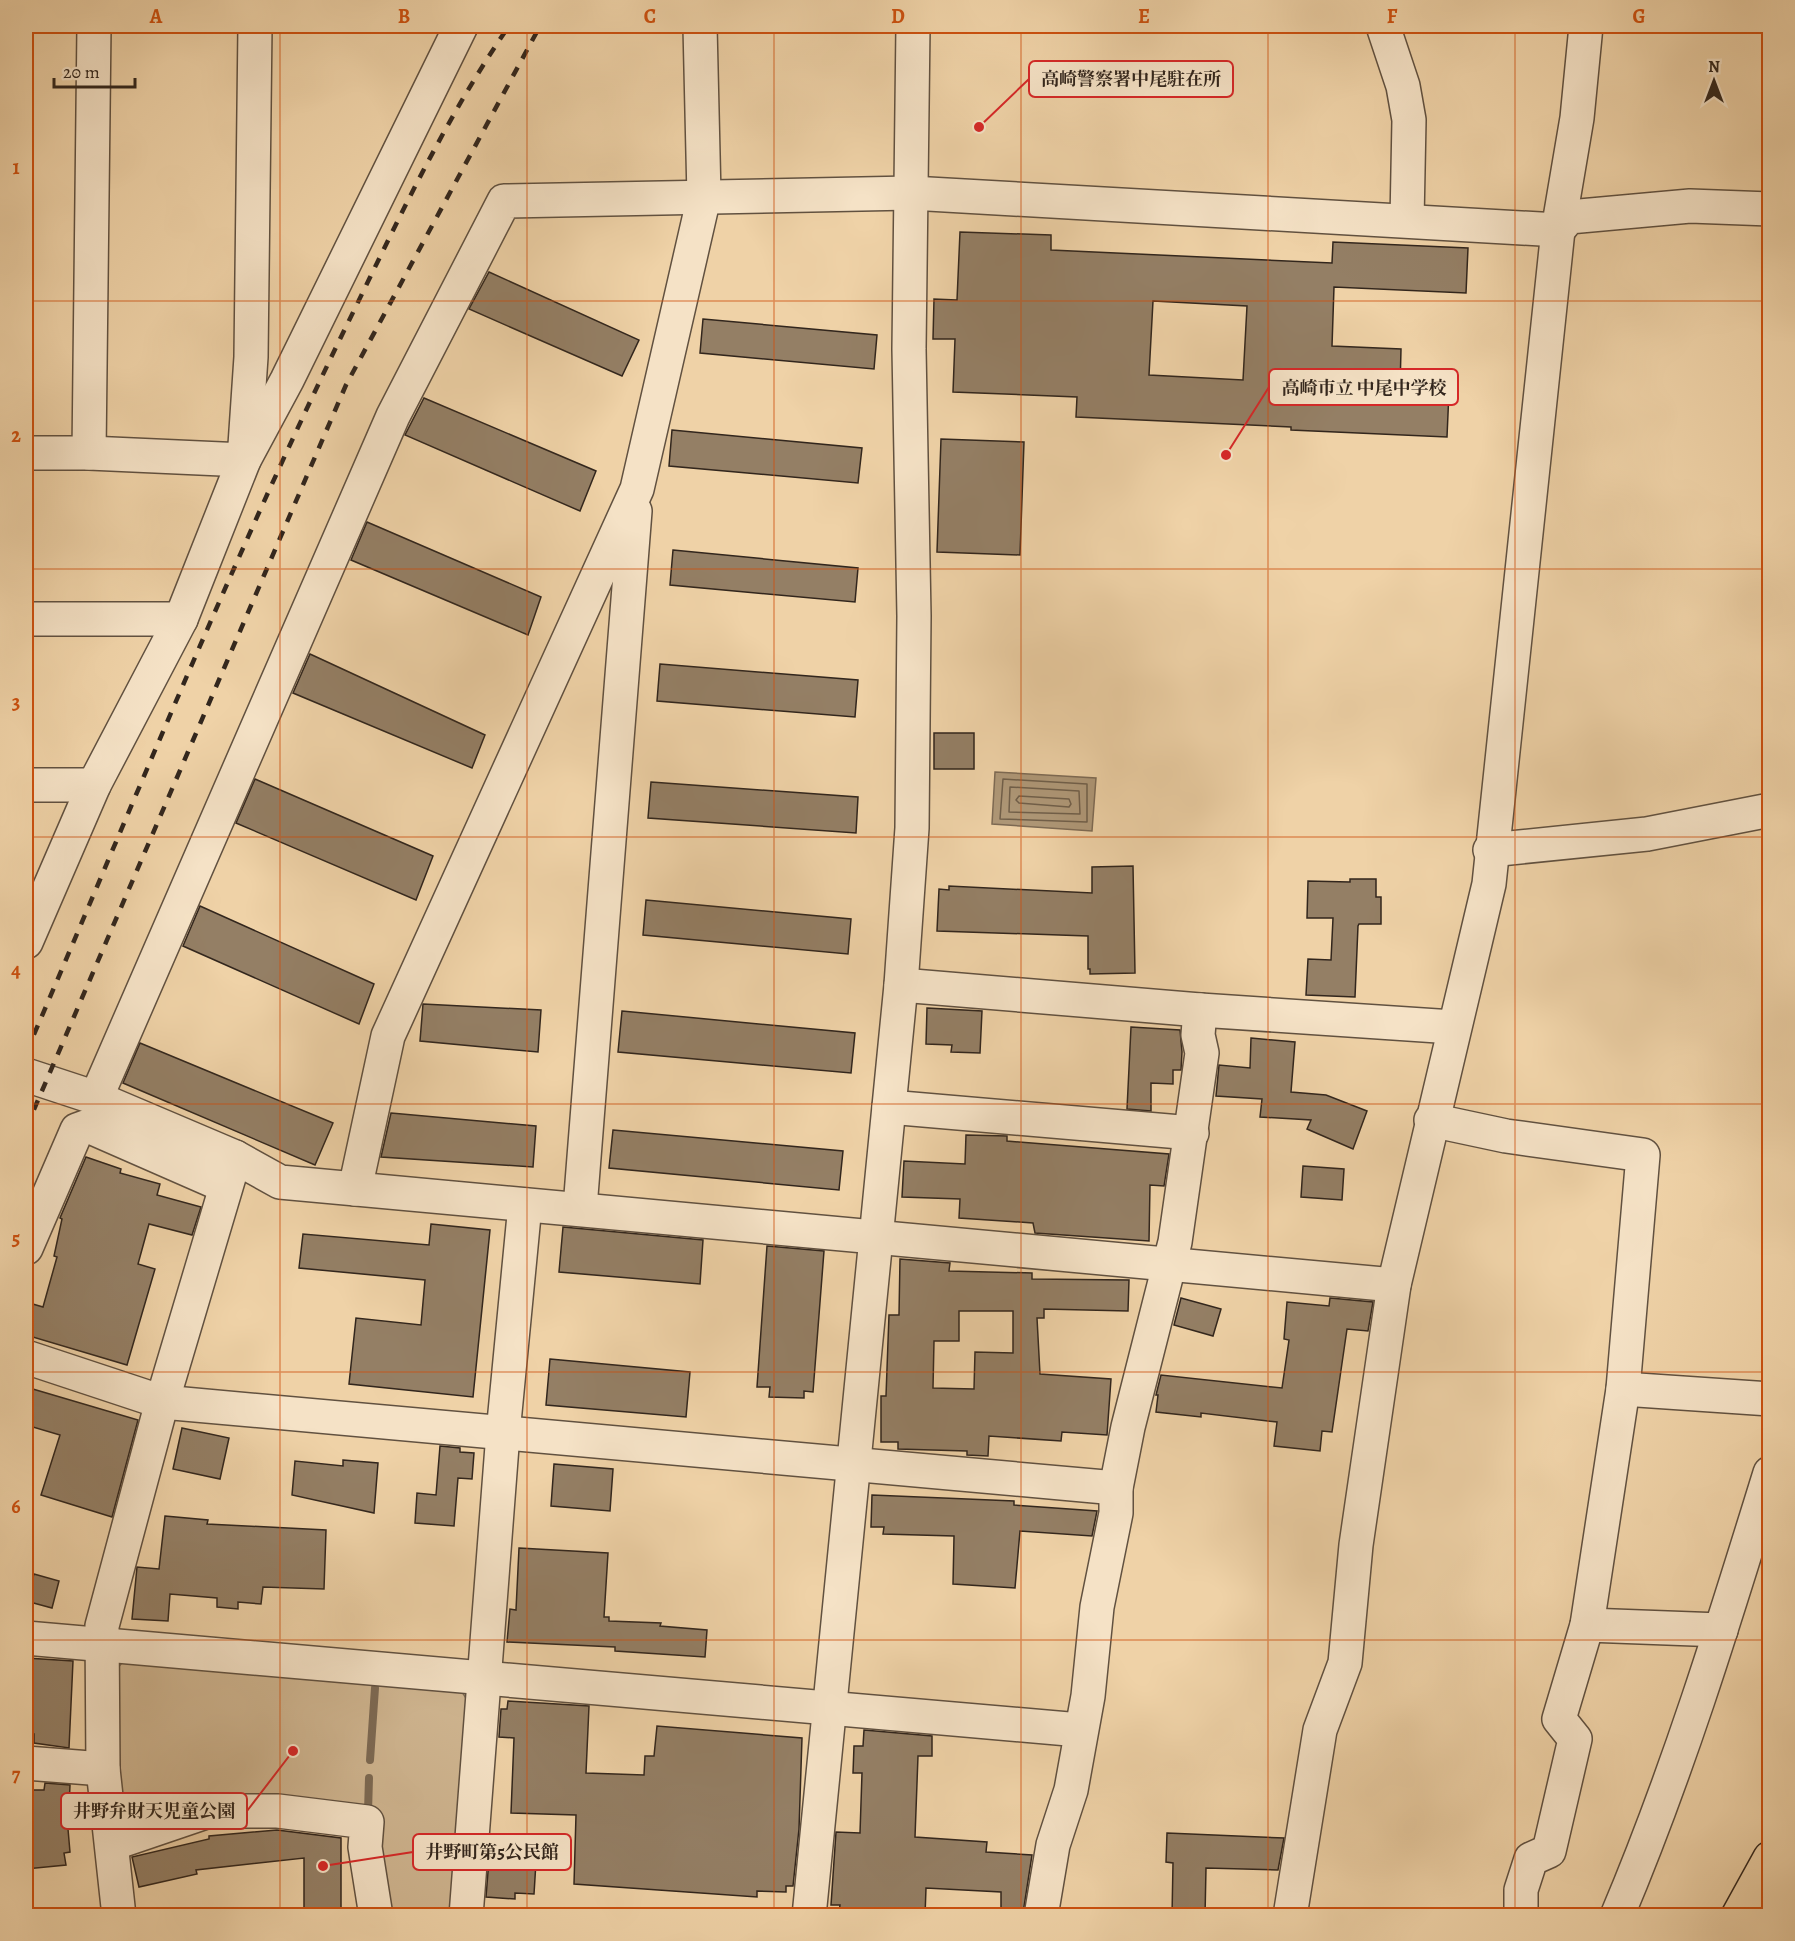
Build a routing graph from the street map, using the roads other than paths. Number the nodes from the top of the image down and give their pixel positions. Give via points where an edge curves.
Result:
1 (94, 26) edge
2 (255, 26) edge
3 (460, 26) edge
4 (700, 26) edge
5 (913, 26) edge
6 (1383, 26) edge
7 (1586, 26) edge
8 (910, 193) junction
9 (704, 197) junction
10 (1770, 209) edge
11 (1407, 220) junction
12 (1558, 230) junction
13 (251, 357) junction
14 (287, 380) junction
15 (26, 453) edge
16 (89, 453) junction
17 (244, 460) junction
18 (637, 489) junction
19 (26, 619) edge
20 (181, 619) junction
21 (26, 785) edge
22 (94, 785) junction
23 (1770, 810) edge
24 (1490, 850) junction
25 (26, 942) edge
26 (901, 985) junction
27 (1200, 1010) junction
28 (1453, 1027) junction
29 (26, 1075) edge
30 (96, 1098) junction
31 (889, 1107) junction
32 (1431, 1120) junction
33 (1192, 1133) junction
34 (230, 1172) junction
35 (356, 1189) junction
36 (525, 1205) junction
37 (580, 1208) junction
38 (875, 1238) junction
39 (26, 1248) edge
40 (1170, 1262) junction
41 (1394, 1285) junction
42 (26, 1357) edge
43 (1623, 1389) junction
44 (1770, 1399) edge
45 (162, 1402) junction
46 (503, 1433) junction
47 (853, 1464) junction
48 (1770, 1473) edge
49 (1116, 1488) junction
50 (1587, 1625) junction
51 (1721, 1630) junction
52 (26, 1638) edge
53 (102, 1645) junction
54 (484, 1678) junction
55 (830, 1709) junction
56 (1080, 1730) junction
57 (26, 1763) edge
58 (103, 1769) junction
59 (112, 1844) junction
60 (1770, 1858) edge
61 (119, 1916) edge
62 (376, 1916) edge
63 (466, 1916) edge
64 (809, 1916) edge
65 (1041, 1916) edge
66 (1290, 1916) edge
67 (1521, 1916) edge
68 (1617, 1916) edge
69 (1738, 1916) edge

1 - 16 street
2 - 13 street
3 - 14 street
4 - 9 street
5 - 8 street
6 - 11 street via 1403,86 1409,120
7 - 12 street via 1577,118
8 - 9 street
8 - 11 street
8 - 26 street via 912,817
9 - 18 street
9 - 30 street via 504,201 393,416
10 - 12 street via 1690,206 1569,217
11 - 12 street
12 - 24 street
13 - 14 street via 267,375
13 - 17 street
14 - 17 street
15 - 16 street
16 - 17 street
17 - 20 street
18 - 35 street via 388,1036
18 - 37 street
19 - 20 street
20 - 22 street
21 - 22 street
22 - 25 street
23 - 24 street via 1647,834
24 - 28 street via 1489,884
26 - 27 street
26 - 31 street
27 - 28 street
27 - 33 street via 1198,1035 1202,1053
28 - 32 street
29 - 30 street
30 - 34 street
31 - 33 street
31 - 38 street
32 - 41 street
32 - 43 street via 1506,1136 1643,1155
33 - 40 street
34 - 35 street via 280,1182
34 - 39 street via 88,1126 77,1130
34 - 45 street
35 - 36 street
36 - 37 street
36 - 46 street
37 - 38 street
38 - 40 street
38 - 47 street
40 - 41 street
40 - 49 street via 1138,1379
41 - 66 street via 1356,1545 1345,1663 1320,1730
42 - 45 street
43 - 44 street
43 - 50 street
45 - 46 street
45 - 53 street via 102,1626
46 - 47 street
46 - 54 street
47 - 49 street
47 - 55 street
48 - 51 street
49 - 56 street via 1116,1513 1097,1606 1088,1696
50 - 51 street
50 - 67 street via 1559,1719 1575,1739 1549,1851 1531,1859 1521,1890
51 - 68 street
52 - 53 street
53 - 54 street
53 - 58 street
54 - 55 street
54 - 63 street
55 - 56 street
55 - 64 street
56 - 65 street via 1071,1790 1053,1845
57 - 58 street
58 - 59 street
59 - 61 street
59 - 62 street via 209,1811 278,1811 367,1822 365,1847
60 - 69 main road

